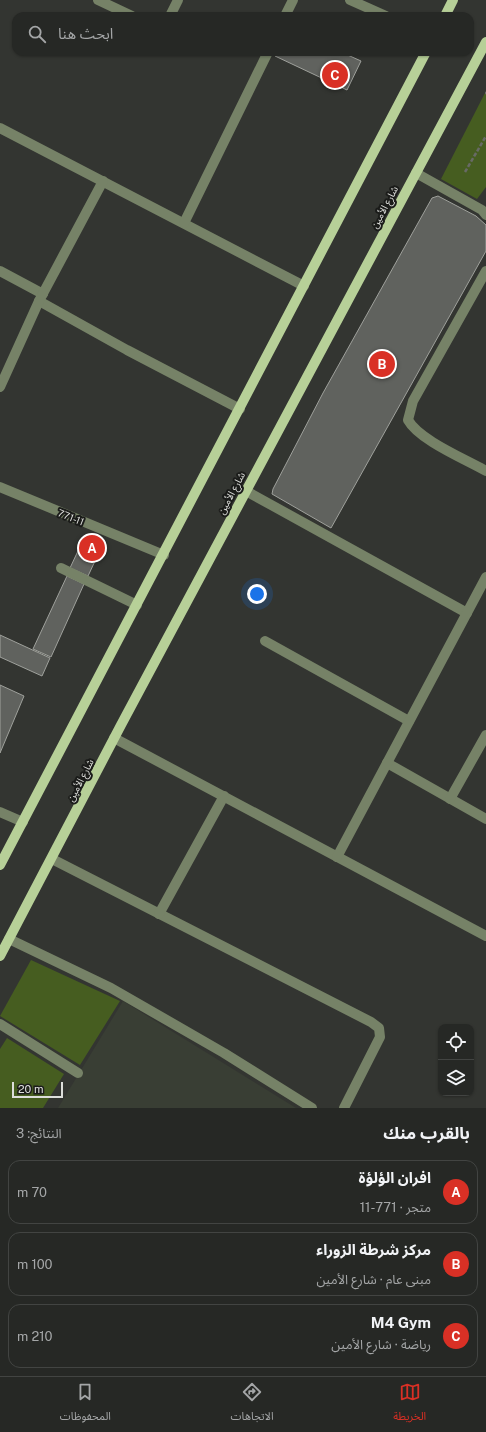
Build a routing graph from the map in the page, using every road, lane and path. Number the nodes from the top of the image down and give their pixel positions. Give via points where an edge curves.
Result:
1 (98, 0) edge
2 (178, 0) edge
3 (293, 0) edge
4 (350, 0) edge
5 (454, 0) edge
6 (124, 12) edge
7 (172, 12) edge
8 (287, 12) edge
9 (377, 12) edge
10 (447, 12) edge
11 (486, 42) edge
12 (266, 56) edge
13 (424, 56) edge
14 (0, 128) edge
15 (486, 136) edge
16 (465, 172) dead end
17 (416, 173) junction
18 (103, 181) junction
19 (485, 210) edge
20 (184, 223) junction
21 (0, 271) edge
22 (486, 271) edge
23 (304, 286) junction
24 (41, 297) junction
25 (0, 388) edge
26 (240, 410) junction
27 (486, 471) edge
28 (0, 488) edge
29 (246, 491) junction
30 (164, 555) junction
31 (60, 568) dead end
32 (486, 577) edge
33 (137, 605) junction
34 (467, 613) junction
35 (265, 641) dead end
36 (409, 721) junction
37 (486, 735) edge
38 (114, 738) junction
39 (387, 763) junction
40 (224, 796) junction
41 (450, 799) junction
42 (0, 812) edge
43 (486, 819) edge
44 (23, 822) junction
45 (337, 857) junction
46 (52, 859) junction
47 (0, 865) edge
48 (159, 914) junction
49 (486, 936) edge
50 (9, 939) junction
51 (0, 956) edge
52 (0, 1024) edge
53 (78, 1073) dead end
54 (312, 1108) edge
55 (344, 1108) edge

1 - 6 street
2 - 7 street
3 - 8 street
4 - 9 street
5 - 10 main road
11 - 17 main road, شارع الأمين
12 - 20 street
13 - 23 main road
14 - 18 street
15 - 16 path
17 - 19 street
17 - 29 main road, شارع الأمين
18 - 20 street
18 - 24 street
20 - 23 street
21 - 24 street
22 - 27 street via 413,401 408,420 424,437
23 - 26 main road
24 - 25 street
24 - 26 street
26 - 30 main road
28 - 30 street, 771-11
29 - 34 street
29 - 38 main road, شارع الأمين
30 - 33 main road
31 - 33 street
32 - 34 street
33 - 44 main road
34 - 36 street
35 - 36 street
36 - 39 street
37 - 41 street
38 - 40 street
38 - 46 main road, شارع الأمين
39 - 41 street
39 - 45 street
40 - 45 street
40 - 48 street
41 - 43 street
42 - 44 street
44 - 47 main road
45 - 49 street
46 - 48 street
46 - 50 main road, شارع الأمين
48 - 55 street via 379,1028 380,1037
50 - 51 main road, شارع الأمين
50 - 54 street via 111,988 224,1053
52 - 53 street

